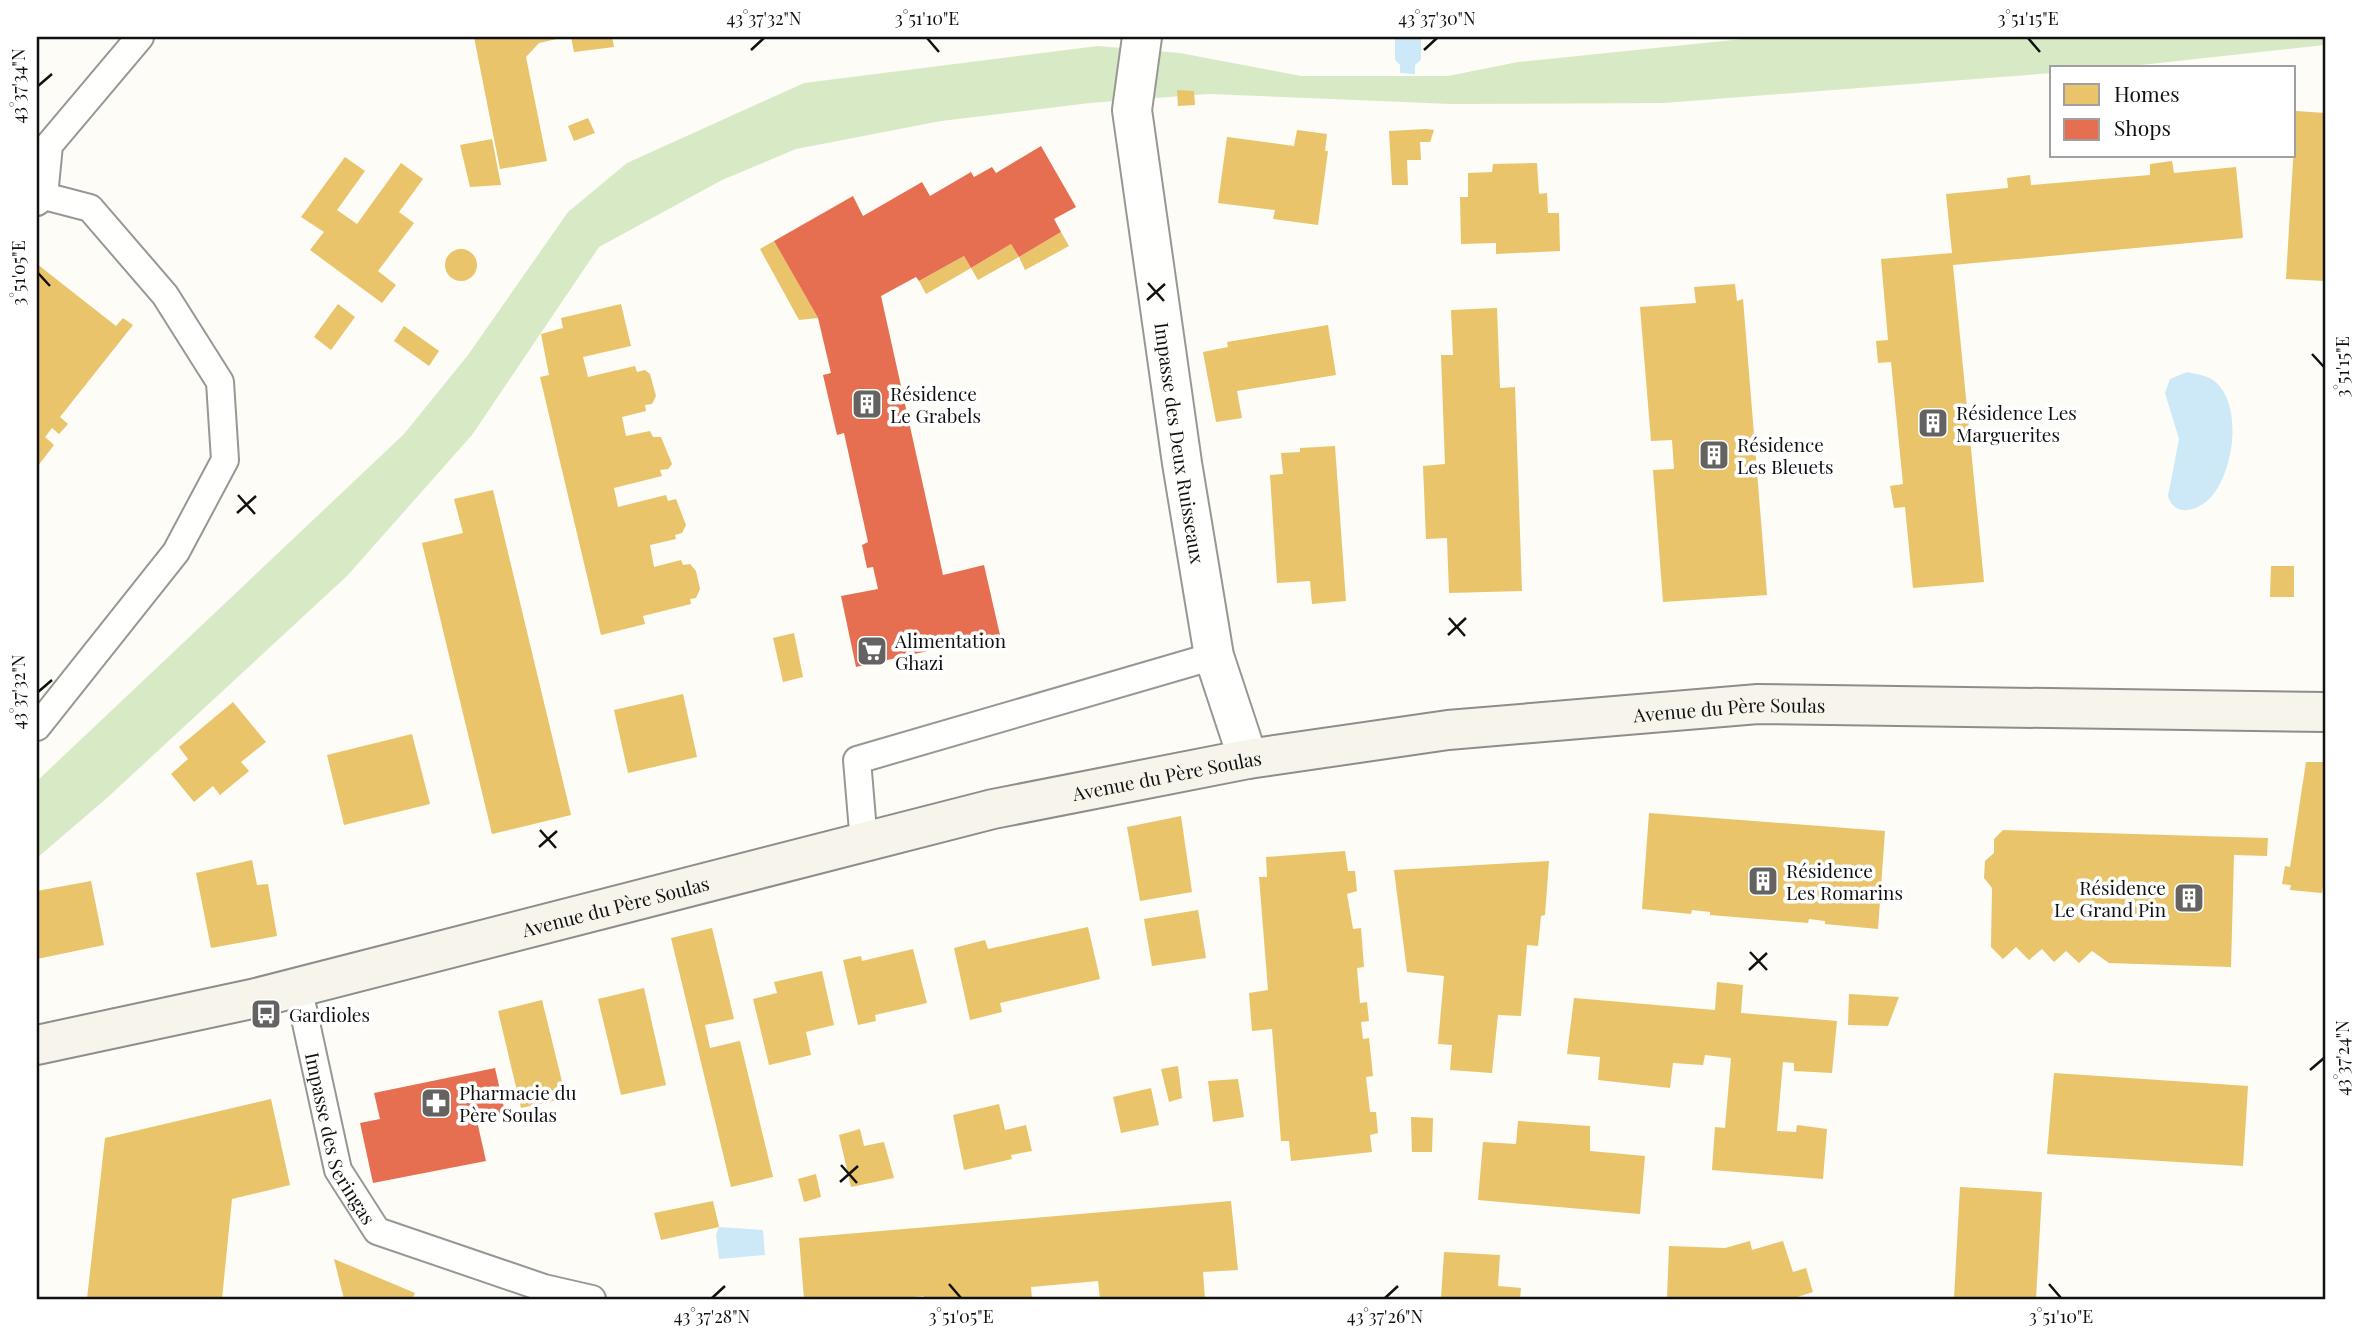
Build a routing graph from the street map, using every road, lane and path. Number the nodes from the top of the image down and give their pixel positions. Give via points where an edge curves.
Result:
1 (140, 37) edge
2 (1142, 37) edge
3 (41, 199) edge
4 (1214, 656) junction
5 (2325, 712) edge
6 (37, 727) edge
7 (1248, 759) junction
8 (864, 843) junction
9 (298, 986) junction
10 (37, 1045) edge
11 (592, 1299) edge

1 - 3 lane via 49,145
2 - 4 street, Impasse des Deux Ruisseaux via 1132,110
3 - 6 lane via 90,208 164,295 220,382 225,460 176,552
4 - 7 street, Impasse des Deux Ruisseaux
4 - 8 lane via 857,760
5 - 7 main road, Avenue du Père Soulas via 1758,704 1448,730
7 - 8 main road, Avenue du Père Soulas via 1007,806
8 - 9 main road, Avenue du Père Soulas
9 - 10 main road, Avenue du Père Soulas
9 - 11 lane, Impasse des Seringas via 338,1170 377,1231 544,1288

